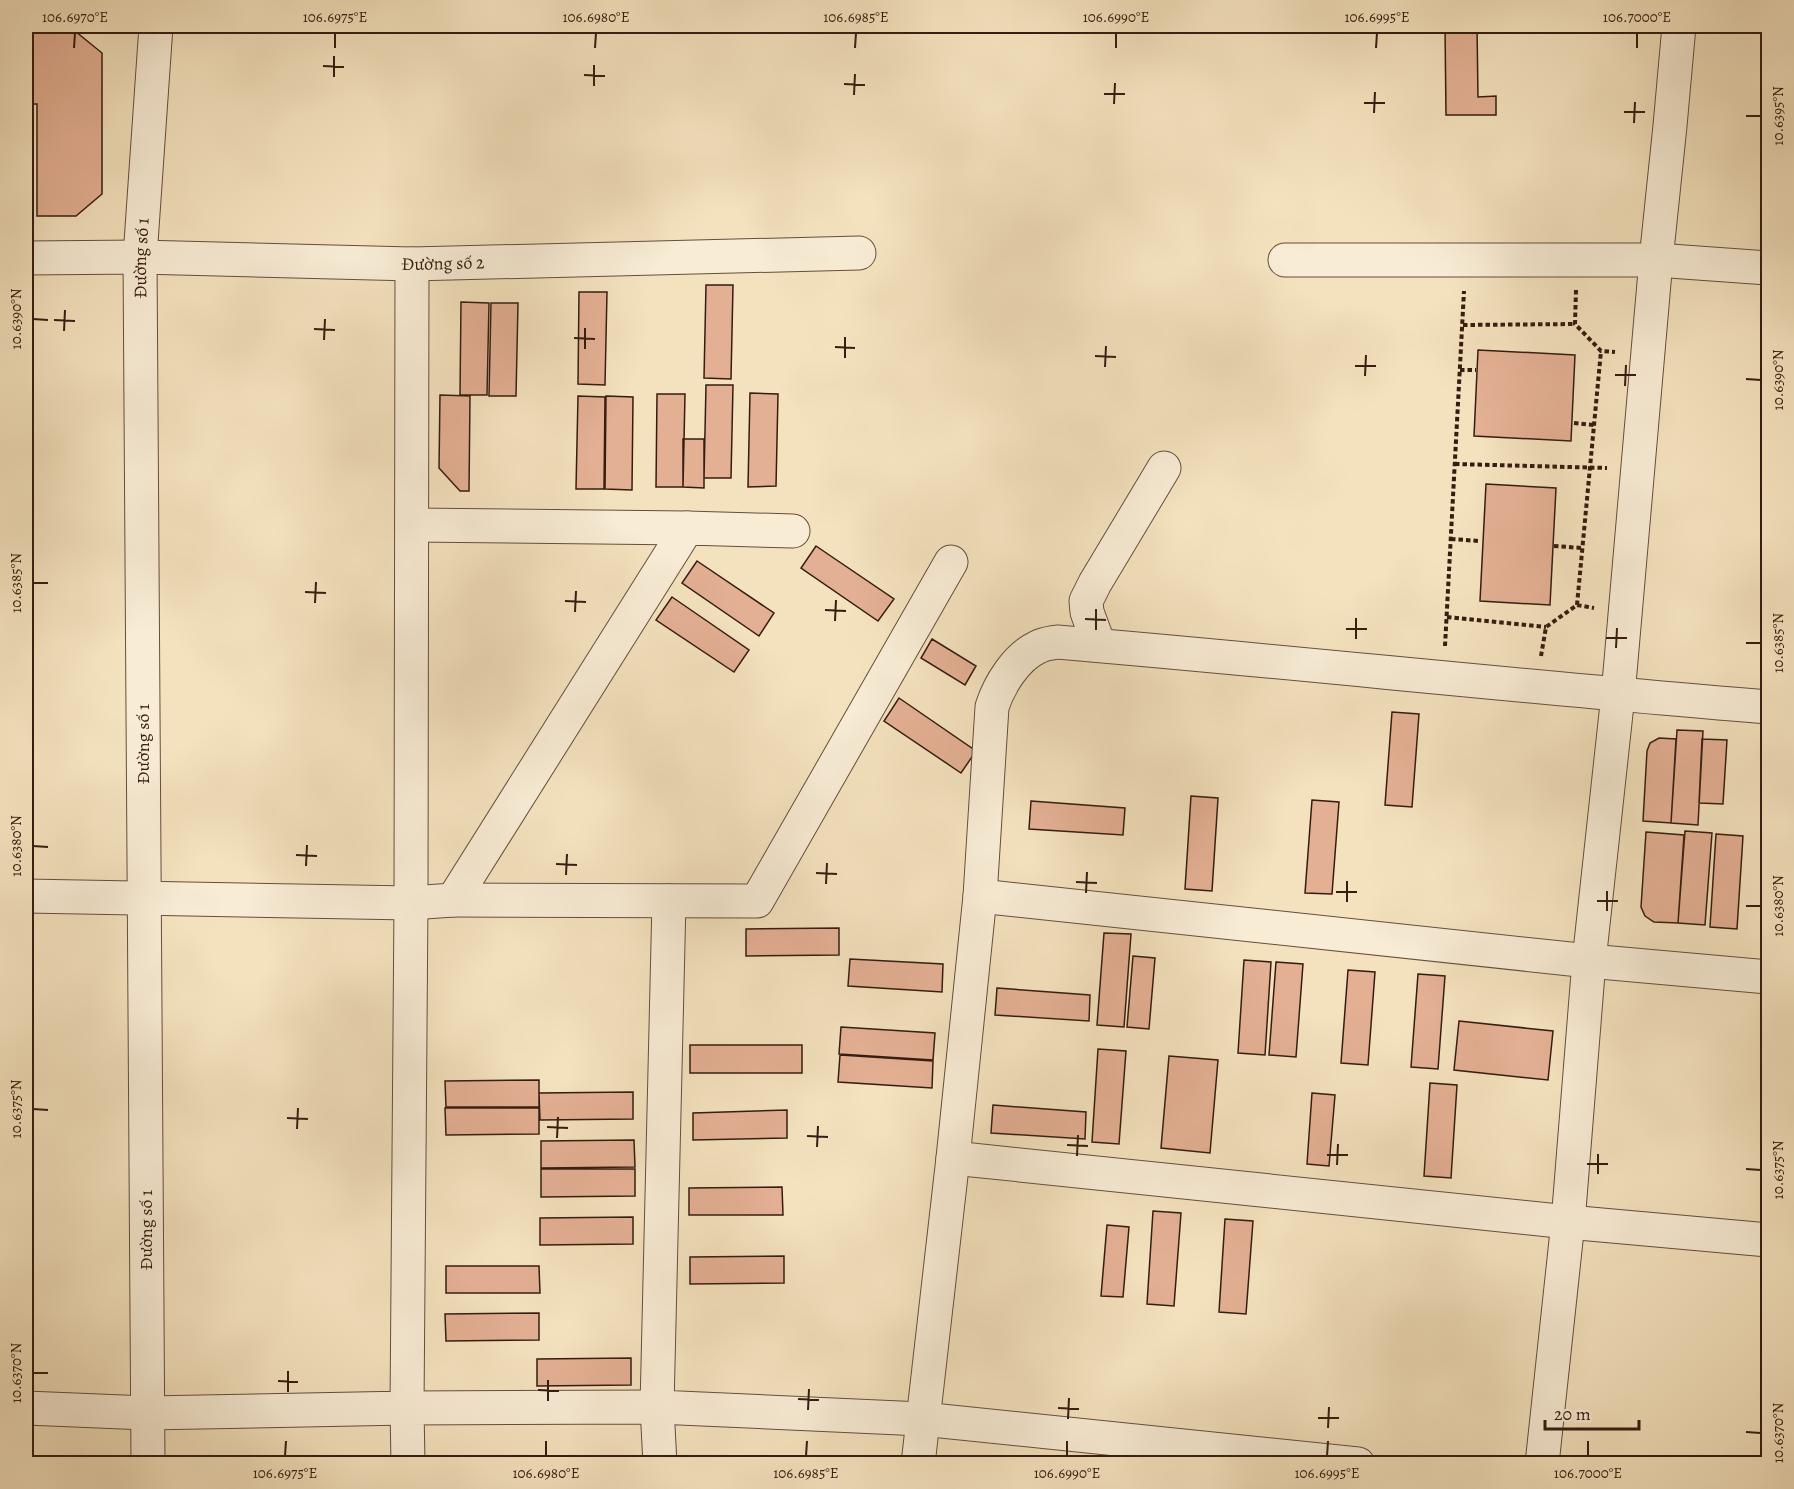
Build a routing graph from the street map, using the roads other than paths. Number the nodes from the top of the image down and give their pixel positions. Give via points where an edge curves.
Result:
1 (156, 26) edge
2 (1679, 26) edge
3 (859, 254) dead end
4 (140, 257) junction
5 (26, 258) edge
6 (1285, 260) dead end
7 (1656, 260) junction
8 (412, 264) junction
9 (1768, 268) edge
10 (1164, 468) dead end
11 (412, 525) junction
12 (687, 528) junction
13 (793, 531) dead end
14 (951, 562) dead end
15 (1099, 645) junction
16 (1618, 695) junction
17 (1768, 707) edge
18 (26, 896) edge
19 (980, 896) junction
20 (144, 899) junction
21 (453, 900) junction
22 (669, 902) junction
23 (411, 903) junction
24 (1589, 961) junction
25 (1768, 977) edge
26 (953, 1158) junction
27 (1568, 1222) junction
28 (1768, 1240) edge
29 (657, 1407) junction
30 (26, 1408) edge
31 (407, 1408) junction
32 (147, 1413) junction
33 (922, 1419) junction
34 (148, 1464) edge
35 (408, 1464) edge
36 (660, 1464) edge
37 (918, 1464) edge
38 (1358, 1464) edge
39 (1542, 1464) edge

1 - 4 street, Đường số 1
2 - 7 street
3 - 8 street, Đường số 2
4 - 5 street, Đường số 2
4 - 8 street, Đường số 2
4 - 20 street, Đường số 1
6 - 7 street
7 - 9 street
7 - 16 street
8 - 11 street
10 - 15 street via 1086,601
11 - 12 street
11 - 23 street
12 - 13 street
12 - 21 street
14 - 22 street via 757,901
15 - 16 street
15 - 19 street via 1057,642 1038,647 1023,658 996,694
16 - 17 street
16 - 24 street
18 - 20 street
19 - 24 street
19 - 26 street
20 - 23 street
20 - 32 street, Đường số 1
21 - 22 street
21 - 23 street
22 - 29 street
23 - 31 street
24 - 25 street
24 - 27 street
26 - 27 street
26 - 33 street
27 - 28 street
27 - 39 street
29 - 31 street
29 - 33 street
29 - 36 street
30 - 32 street
31 - 32 street
31 - 35 street
32 - 34 street, Đường số 1
33 - 37 street
33 - 38 street

